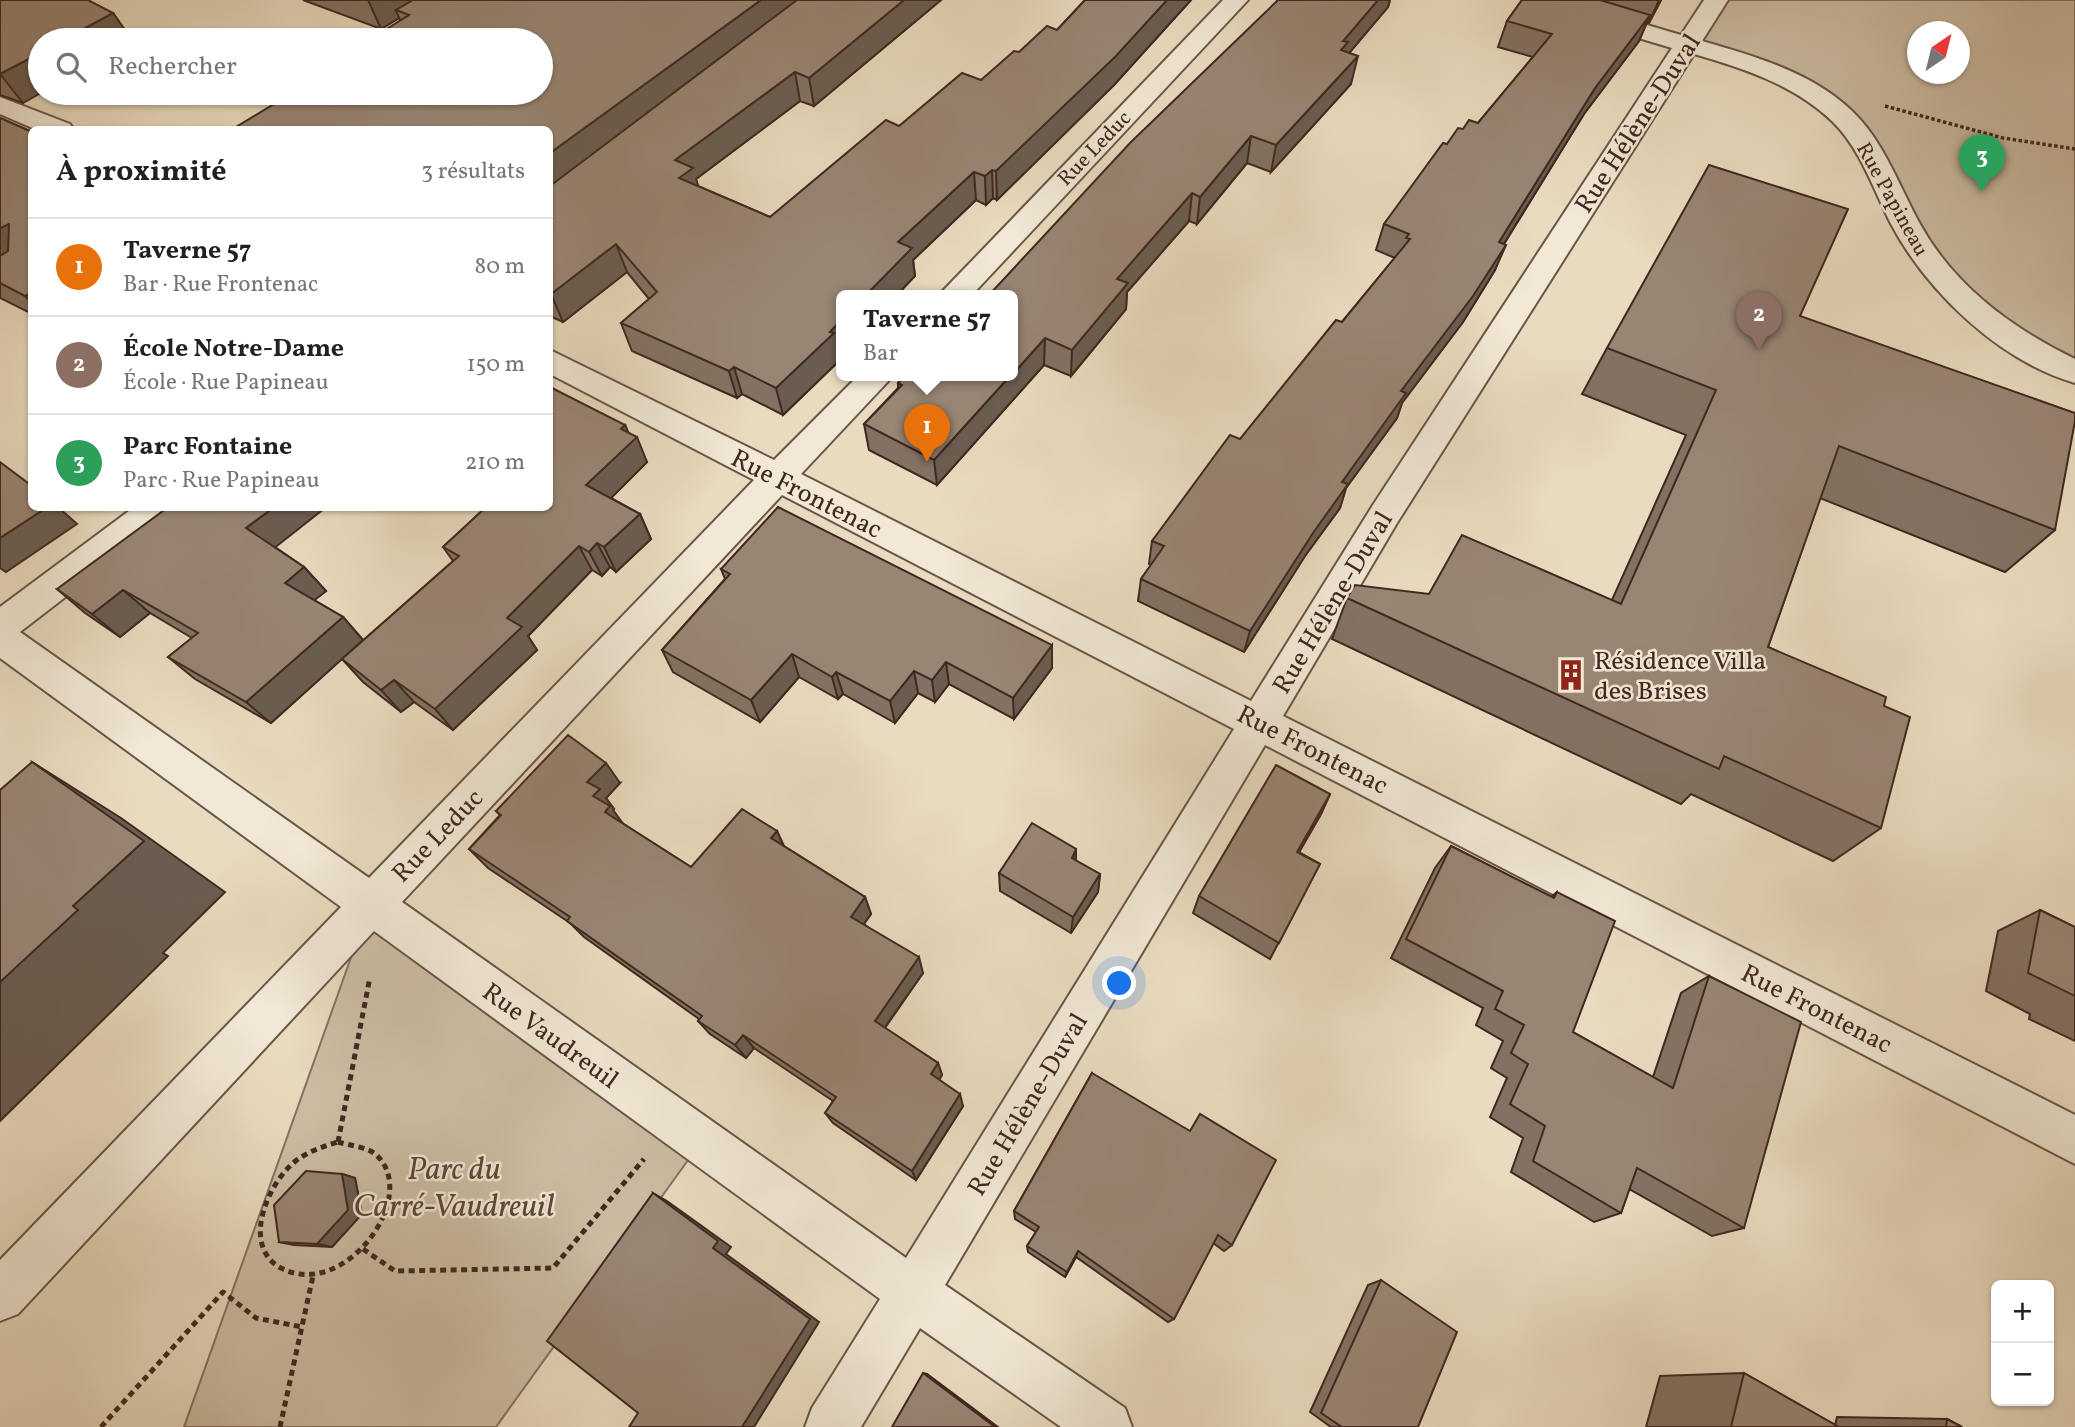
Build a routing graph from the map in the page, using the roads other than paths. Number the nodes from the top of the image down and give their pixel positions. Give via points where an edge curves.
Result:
1 (1236, 0) edge
2 (1537, 0) edge
3 (1716, 0) edge
4 (1688, 44) junction
5 (0, 105) edge
6 (51, 126) edge
7 (959, 290) edge
8 (553, 363) edge
9 (2075, 372) edge
10 (872, 381) edge
11 (778, 478) junction
12 (153, 511) edge
13 (0, 627) edge
14 (0, 638) edge
15 (1258, 722) junction
16 (370, 904) junction
17 (2075, 1140) edge
18 (913, 1293) junction
19 (0, 1296) edge
20 (831, 1427) edge
21 (1106, 1427) edge

1 - 7 street, Rue Leduc
2 - 4 street, Rue Papineau
3 - 4 street, Rue Hélène-Duval
4 - 9 street, Rue Papineau via 1787,80 1830,107 1858,135 1924,257 1950,286 2012,338
4 - 15 street, Rue Hélène-Duval via 1385,514
5 - 6 street
8 - 11 street, Rue Frontenac
10 - 11 street, Rue Leduc
11 - 15 street, Rue Frontenac
11 - 16 street, Rue Leduc
12 - 13 street
14 - 16 street, Rue Vaudreuil
15 - 17 street, Rue Frontenac
15 - 18 street, Rue Hélène-Duval
16 - 18 street, Rue Vaudreuil
16 - 19 street, Rue Leduc
18 - 20 street, Rue Hélène-Duval
18 - 21 street, Rue Vaudreuil

